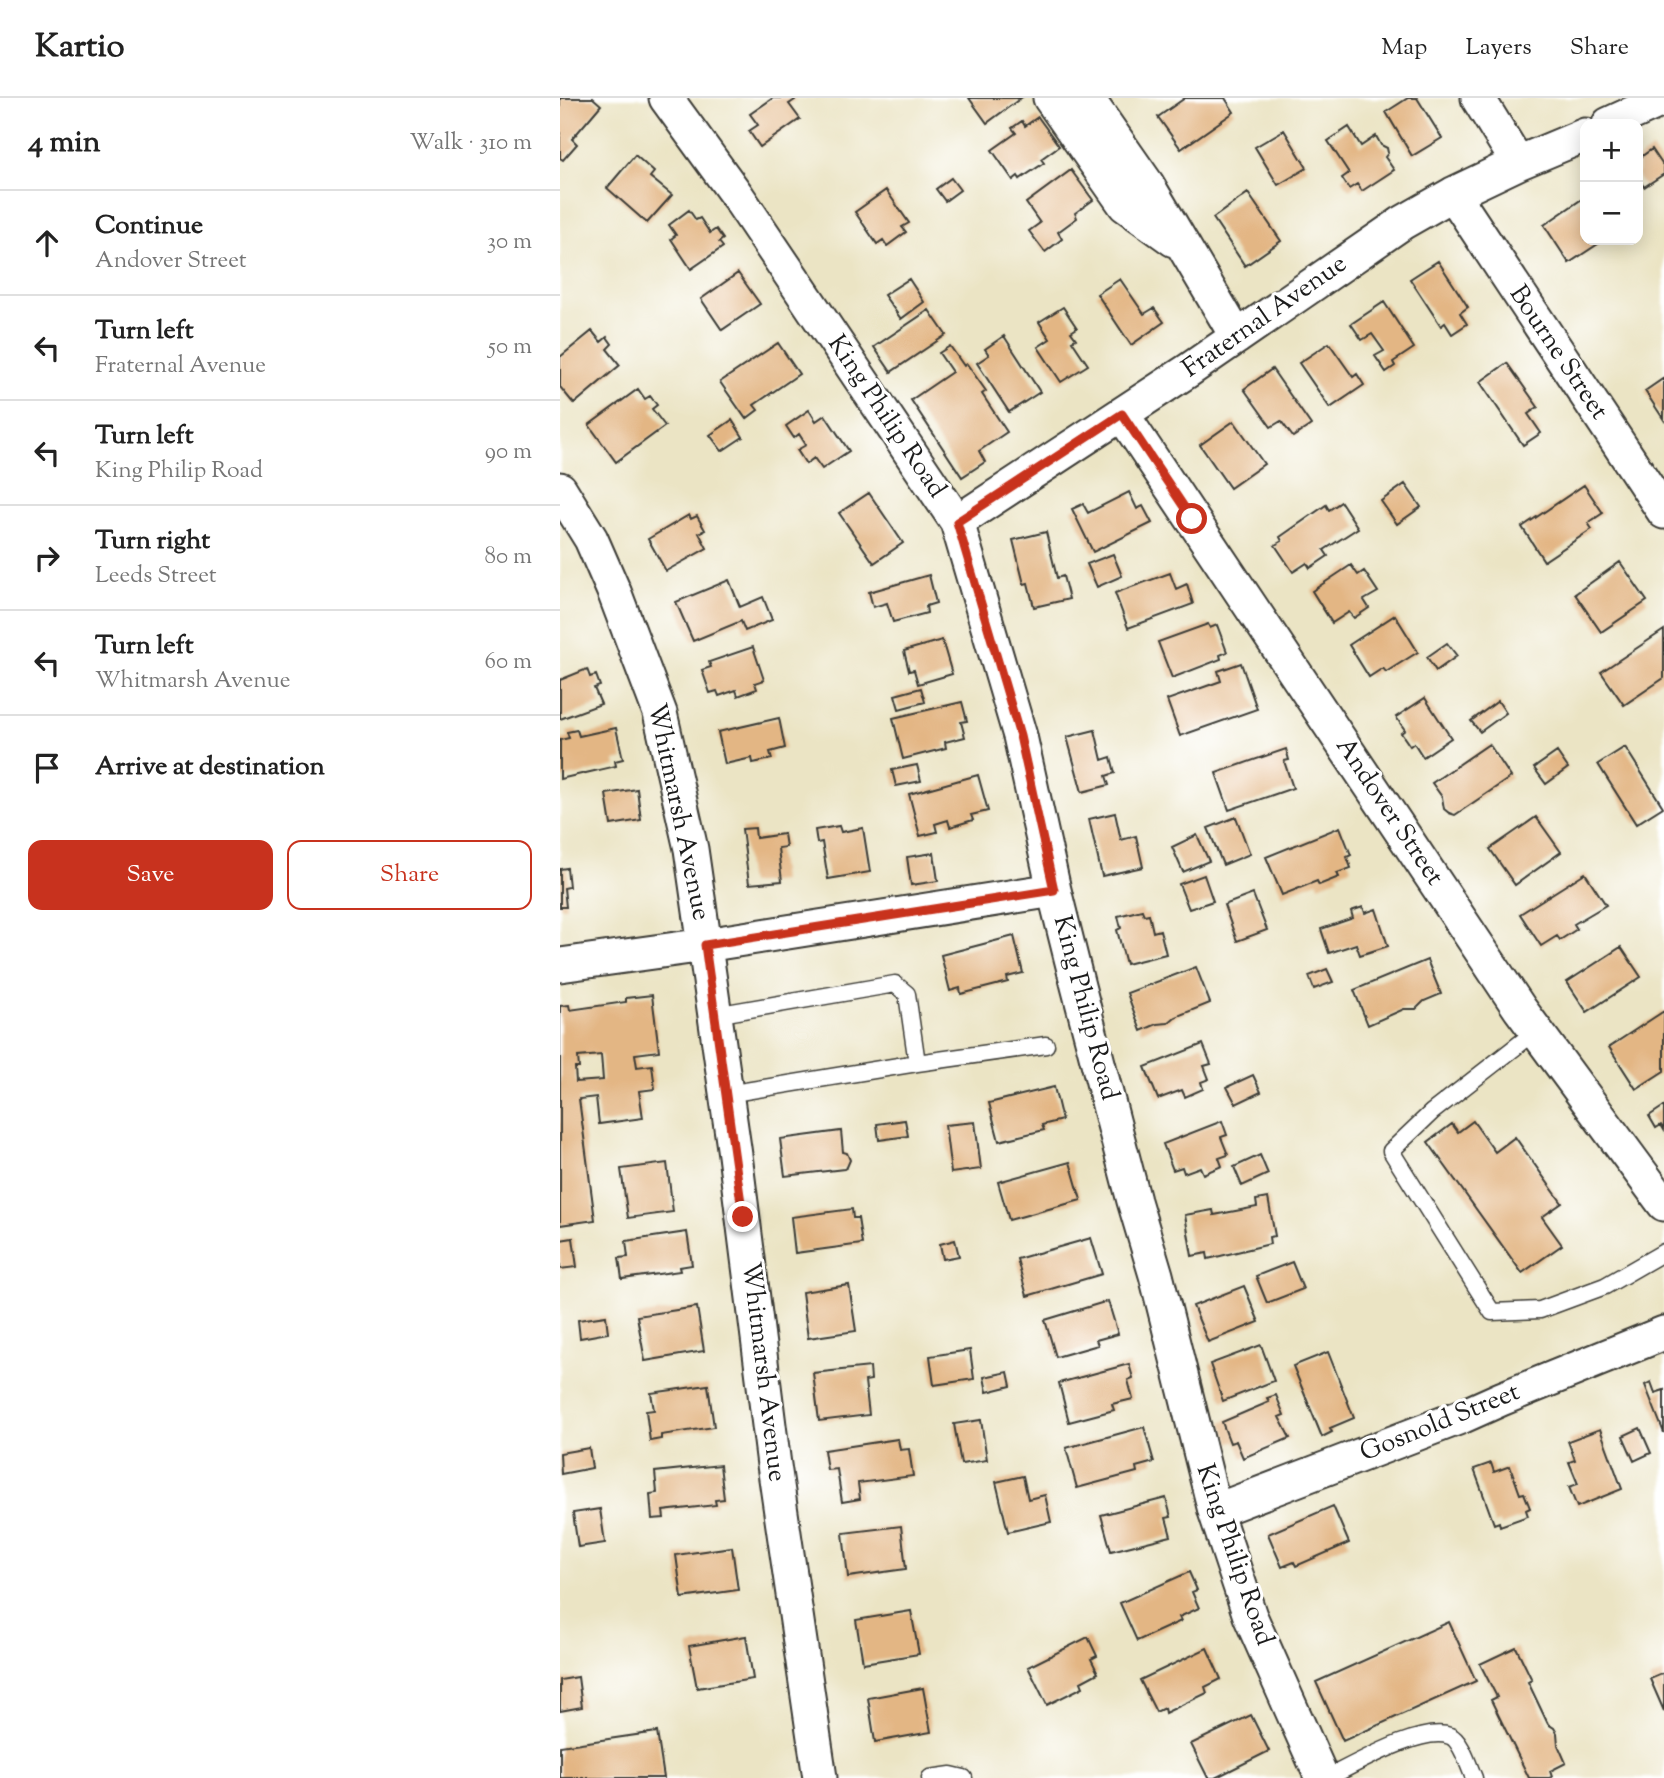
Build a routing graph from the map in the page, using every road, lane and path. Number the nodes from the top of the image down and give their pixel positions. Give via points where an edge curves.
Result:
1 (666, 98) edge
2 (1049, 98) edge
3 (1087, 98) edge
4 (1479, 98) edge
5 (1664, 99) edge
6 (1620, 119) edge
7 (1580, 137) edge
8 (1518, 163) junction
9 (1453, 194) junction
10 (1184, 247) junction
11 (1237, 337) junction
12 (1122, 414) junction
13 (560, 489) edge
14 (1664, 512) edge
15 (957, 522) junction
16 (1054, 890) junction
17 (705, 945) junction
18 (560, 965) edge
19 (715, 1015) junction
20 (1536, 1031) junction
21 (1046, 1045) dead end
22 (917, 1063) junction
23 (727, 1094) junction
24 (1664, 1204) edge
25 (1664, 1252) edge
26 (1664, 1333) edge
27 (1215, 1511) junction
28 (820, 1778) edge
29 (930, 1778) edge
30 (964, 1778) edge
31 (1325, 1778) edge
32 (1474, 1778) edge

1 - 15 street, King Philip Road
2 - 10 street via 1125,205
3 - 10 street
4 - 8 street
5 - 6 street
7 - 8 street, Fraternal Avenue
8 - 9 street, Fraternal Avenue
9 - 11 street, Fraternal Avenue via 1402,223
9 - 14 street, Bourne Street
10 - 11 street
11 - 12 street, Fraternal Avenue
12 - 15 street, Fraternal Avenue
12 - 20 street, Andover Street
13 - 17 street, Whitmarsh Avenue via 591,538 660,713 691,849
15 - 16 street, King Philip Road via 1020,736
16 - 17 street
16 - 27 street, King Philip Road
17 - 18 street
17 - 19 street, Whitmarsh Avenue
19 - 22 lane via 895,984 907,994
19 - 23 street, Whitmarsh Avenue
20 - 24 street, Andover Street
20 - 25 lane via 1432,1112 1391,1151 1492,1312 1540,1310 1605,1286
21 - 22 lane
22 - 23 lane
23 - 28 street, Whitmarsh Avenue
26 - 27 street, Gosnold Street
27 - 31 street, King Philip Road via 1250,1616
29 - 30 lane
31 - 32 lane via 1429,1734 1450,1736 1458,1742

